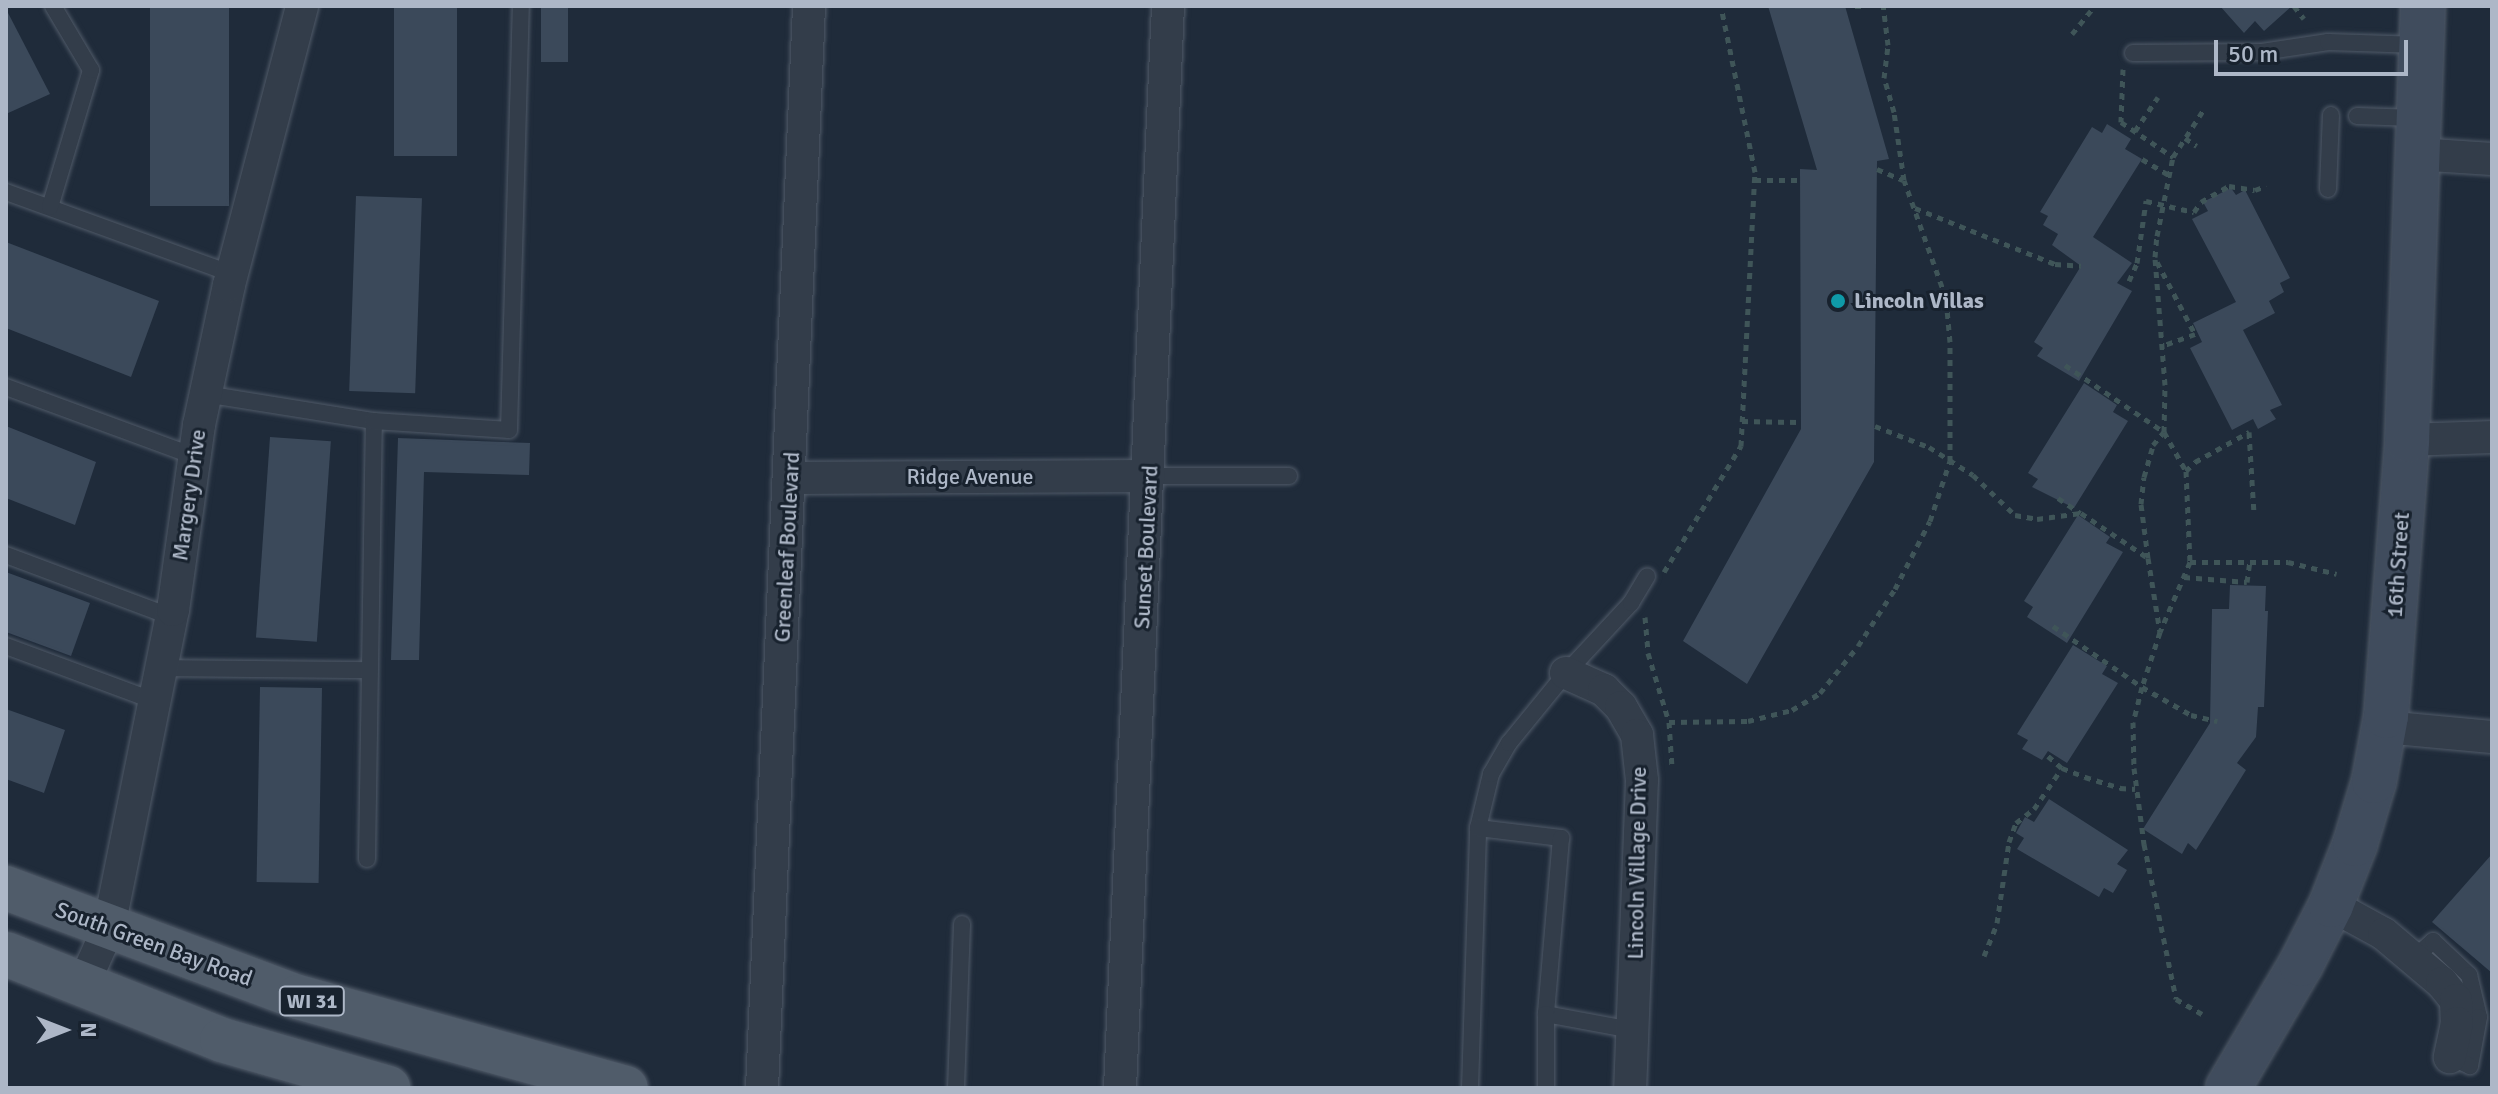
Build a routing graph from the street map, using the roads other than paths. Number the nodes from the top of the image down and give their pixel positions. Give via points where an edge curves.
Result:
1 (53, 6) edge
2 (302, 6) edge
3 (521, 6) edge
4 (809, 6) edge
5 (1168, 6) edge
6 (2422, 26) edge
7 (2128, 60) road end
8 (2331, 115) dead end
9 (2357, 116) dead end
10 (2417, 136) junction
11 (2492, 159) edge
12 (2328, 189) dead end
13 (6, 192) edge
14 (50, 207) junction
15 (232, 274) junction
16 (6, 387) edge
17 (205, 394) junction
18 (374, 421) junction
19 (2492, 437) edge
20 (2407, 440) junction
21 (194, 456) junction
22 (1149, 476) junction
23 (1289, 476) dead end
24 (790, 478) junction
25 (6, 555) edge
26 (1653, 578) road end
27 (172, 617) junction
28 (6, 646) edge
29 (162, 668) junction
30 (369, 670) junction
31 (1566, 673) junction
32 (155, 701) junction
33 (2384, 727) junction
34 (2492, 737) edge
35 (1478, 828) junction
36 (367, 859) dead end
37 (6, 888) edge
38 (2331, 905) junction
39 (962, 924) dead end
40 (109, 927) junction
41 (6, 954) edge
42 (83, 985) junction
43 (1546, 1014) junction
44 (1632, 1030) junction
45 (2450, 1057) dead end
46 (600, 1085) edge
47 (388, 1088) edge
48 (762, 1088) edge
49 (956, 1088) edge
50 (1120, 1088) edge
51 (1470, 1088) edge
52 (1546, 1088) edge
53 (1630, 1088) edge
54 (2228, 1088) edge

1 - 14 lane via 91,70
2 - 15 street, Margery Drive
3 - 18 lane via 509,430
4 - 24 street, Greenleaf Boulevard
5 - 22 street, Sunset Boulevard
6 - 7 lane via 2262,52
6 - 10 street, 16th Street
8 - 12 lane
9 - 10 lane
10 - 11 street
10 - 20 street, 16th Street
13 - 14 lane
14 - 15 lane
15 - 17 street, Margery Drive
16 - 21 lane
17 - 18 lane
17 - 21 street, Margery Drive
18 - 30 lane
19 - 20 street
20 - 33 street, 16th Street
21 - 27 street, Margery Drive
22 - 23 lane
22 - 24 street, Ridge Avenue
22 - 50 street, Sunset Boulevard
24 - 48 street, Greenleaf Boulevard
25 - 27 lane
26 - 31 lane
27 - 29 street, Margery Drive
28 - 32 lane
29 - 30 lane
29 - 32 street, Margery Drive
30 - 36 lane
31 - 35 lane via 1509,743 1491,774
31 - 44 street, Lincoln Village Drive via 1604,690 1637,735 1642,780
32 - 40 street, Margery Drive
33 - 34 street
33 - 38 street, 16th Street via 2374,781
35 - 43 lane via 1561,838
35 - 51 lane
37 - 40 main road, South Green Bay Road / WI 31
38 - 45 street via 2384,934 2456,1000
38 - 54 street, 16th Street
39 - 49 lane
40 - 42 street, Margery Drive
40 - 46 main road, South Green Bay Road / WI 31 via 298,997
41 - 42 main road
42 - 47 main road via 222,1040
43 - 44 lane
43 - 52 lane
44 - 53 street, Lincoln Village Drive

